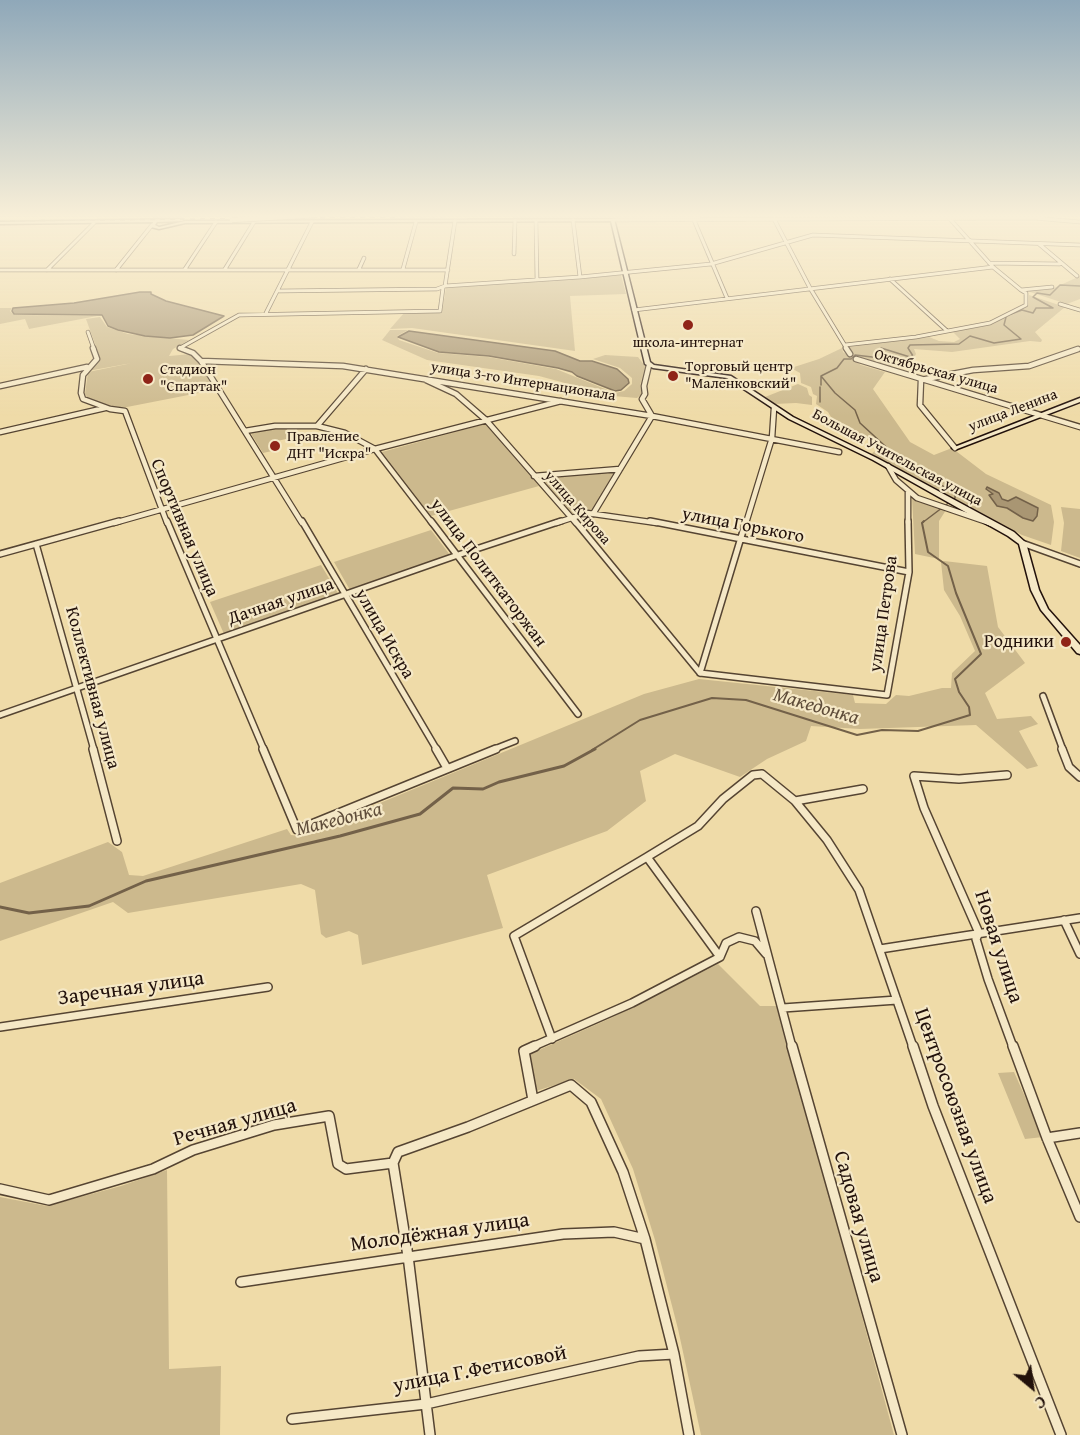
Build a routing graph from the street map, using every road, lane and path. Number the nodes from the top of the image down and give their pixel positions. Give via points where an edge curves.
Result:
1 (283, 282) edge
2 (445, 282) edge
3 (511, 282) edge
4 (626, 282) edge
5 (719, 282) edge
6 (807, 282) edge
7 (864, 282) edge
8 (893, 282) edge
9 (1011, 282) edge
10 (444, 287) junction
11 (1052, 287) dead end
12 (810, 288) junction
13 (1021, 290) junction
14 (279, 291) junction
15 (727, 298) junction
16 (1060, 304) dead end
17 (634, 310) junction
18 (1080, 310) edge
19 (266, 313) junction
20 (946, 330) junction
21 (88, 332) dead end
22 (845, 345) junction
23 (1078, 349) dead end
24 (850, 354) dead end
25 (856, 359) dead end
26 (201, 361) junction
27 (647, 362) junction
28 (89, 367) junction
29 (366, 369) junction
30 (420, 378) junction
31 (921, 380) junction
32 (0, 386) edge
33 (562, 400) junction
34 (1080, 400) edge
35 (105, 408) junction
36 (774, 408) junction
37 (1041, 415) junction
38 (652, 416) junction
39 (486, 420) junction
40 (317, 426) junction
41 (1080, 427) edge
42 (245, 431) junction
43 (0, 432) edge
44 (772, 438) junction
45 (955, 448) joint
46 (375, 449) junction
47 (839, 452) dead end
48 (888, 466) junction
49 (620, 469) junction
50 (534, 476) junction
51 (275, 479) junction
52 (908, 492) junction
53 (162, 510) junction
54 (593, 514) junction
55 (572, 518) junction
56 (993, 524) junction
57 (742, 540) junction
58 (1022, 543) junction
59 (36, 544) junction
60 (0, 554) edge
61 (455, 556) junction
62 (1080, 564) edge
63 (909, 572) junction
64 (346, 595) junction
65 (218, 640) junction
66 (1080, 651) edge
67 (700, 673) junction
68 (78, 689) junction
69 (1043, 696) dead end
70 (578, 714) dead end
71 (0, 715) edge
72 (515, 741) dead end
73 (447, 768) junction
74 (1007, 775) dead end
75 (1080, 777) edge
76 (863, 789) dead end
77 (795, 801) junction
78 (117, 841) dead end
79 (647, 857) junction
80 (756, 911) dead end
81 (1080, 918) edge
82 (1064, 920) junction
83 (979, 933) junction
84 (880, 949) junction
85 (1080, 954) edge
86 (767, 955) junction
87 (720, 957) junction
88 (267, 987) dead end
89 (897, 1000) junction
90 (783, 1008) junction
91 (0, 1026) edge
92 (552, 1039) junction
93 (532, 1100) junction
94 (1080, 1133) edge
95 (1047, 1138) junction
96 (393, 1163) junction
97 (0, 1189) edge
98 (1080, 1218) edge
99 (645, 1239) junction
100 (408, 1256) junction
101 (241, 1282) dead end
102 (674, 1354) junction
103 (426, 1404) junction
104 (292, 1419) dead end
105 (430, 1435) edge
106 (689, 1435) edge
107 (903, 1435) edge
108 (1061, 1435) edge

1 - 14 street
2 - 10 street
3 - 10 street
4 - 17 main road
5 - 15 street
6 - 12 street, Октябрьская улица
7 - 12 street
8 - 20 street
9 - 13 street
10 - 14 street
10 - 19 street via 440,311
11 - 13 street
12 - 15 street
12 - 22 street, Октябрьская улица
13 - 20 street via 1026,293 1026,305 990,323
14 - 19 street
15 - 17 street
16 - 18 street
17 - 27 main road
19 - 26 street, улица Искра via 239,315 180,348
20 - 22 street
21 - 28 street, Спортивная улица via 97,359
22 - 24 street, Октябрьская улица
23 - 31 street via 1029,366 973,370
25 - 31 street, Октябрьская улица
26 - 29 street, улица 3-го Интернационала
26 - 42 street, улица Искра
27 - 36 main road, Большая Учительская улица via 729,378
27 - 38 street via 642,399
28 - 32 street
28 - 35 street, Спортивная улица via 83,375 82,399
29 - 30 street, улица 3-го Интернационала
29 - 40 street
30 - 33 street, улица 3-го Интернационала
30 - 39 street, улица Кирова via 456,394
31 - 37 street, Октябрьская улица
31 - 45 street via 920,405
33 - 38 street, улица 3-го Интернационала
33 - 39 street
34 - 37 main road, улица Ленина
35 - 43 street
35 - 53 street, Спортивная улица via 125,411
36 - 44 street
36 - 48 main road, Большая Учительская улица
37 - 41 street, Октябрьская улица
37 - 45 main road, улица Ленина
38 - 44 street, улица 3-го Интернационала
38 - 49 street
39 - 46 street
39 - 50 street, улица Кирова
40 - 42 street
40 - 46 street via 345,433
42 - 51 street, улица Искра
44 - 47 street, улица 3-го Интернационала
44 - 57 street
46 - 51 street
46 - 61 street, улица Политкаторжан
48 - 52 street
48 - 56 main road, Большая Учительская улица
49 - 50 street
49 - 54 street
50 - 55 street, улица Кирова
51 - 53 street
51 - 64 street, улица Искра
52 - 56 street
52 - 63 street, улица Петрова
53 - 59 street
53 - 65 street, Спортивная улица
54 - 55 street, улица Горького
54 - 57 street, улица Горького
55 - 61 street, Дачная улица
55 - 67 street, улица Кирова
56 - 58 main road, Большая Учительская улица
57 - 63 street, улица Горького
57 - 67 street
58 - 62 street
58 - 66 main road via 1038,597
59 - 60 street
59 - 68 street, Коллективная улица
61 - 64 street, Дачная улица
61 - 70 street, улица Политкаторжан
63 - 67 street, улица Петрова via 887,695
64 - 65 street, Дачная улица
64 - 73 street, улица Искра
65 - 68 street, Дачная улица
65 - 73 street, Спортивная улица via 297,830
68 - 71 street, Дачная улица
68 - 78 street, Коллективная улица
69 - 75 street via 1069,767
72 - 73 street
74 - 83 street, Новая улица via 959,779 914,776 924,808
76 - 77 street
77 - 79 street, Центросоюзная улица via 762,774 753,775 698,826
77 - 84 street, Центросоюзная улица via 827,840 859,890
79 - 87 street
79 - 92 street via 514,936
80 - 86 street, Садовая улица
81 - 82 street
82 - 83 street
82 - 85 street
83 - 84 street
83 - 95 street, Новая улица via 976,939 988,979
84 - 89 street, Центросоюзная улица
86 - 87 street via 755,941 739,937 726,943
86 - 90 street, Садовая улица
87 - 92 street via 632,1004
88 - 91 street, Заречная улица
89 - 90 street
89 - 108 street, Центросоюзная улица via 933,1106
90 - 107 street, Садовая улица
92 - 93 street via 524,1051
93 - 96 street via 398,1152
93 - 99 street via 571,1085 591,1102 623,1172
94 - 95 street
95 - 98 street, Новая улица
96 - 97 street, Речная улица via 346,1169 338,1164 328,1116 274,1125 193,1150 153,1169 49,1200
96 - 100 street
99 - 100 street, Молодёжная улица via 614,1232 563,1234
99 - 102 street
100 - 101 street, Молодёжная улица
100 - 103 street
102 - 103 street, улица Г.Фетисовой via 639,1356
102 - 106 street
103 - 104 street, улица Г.Фетисовой
103 - 105 street

